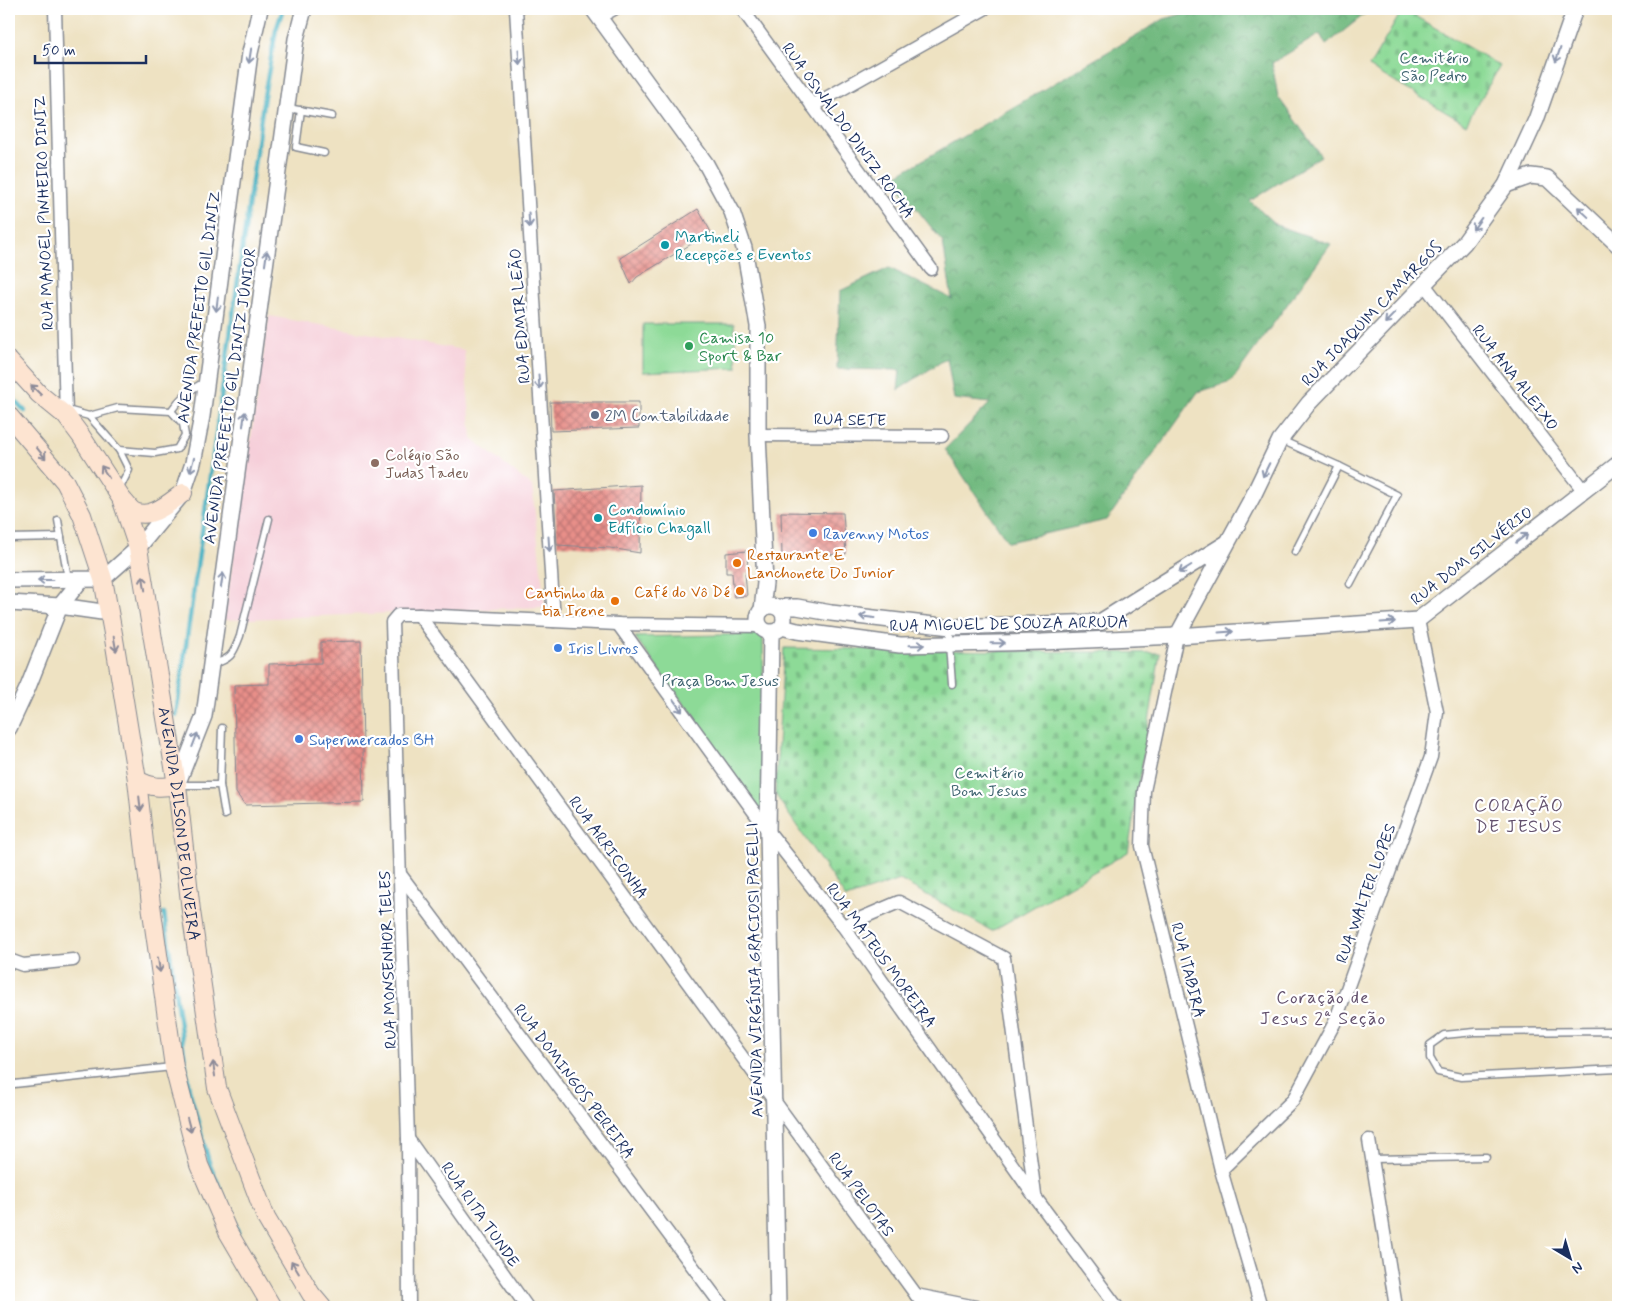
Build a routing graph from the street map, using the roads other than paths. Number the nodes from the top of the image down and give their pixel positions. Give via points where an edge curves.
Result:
1 (54, 9) edge
2 (260, 9) edge
3 (304, 9) edge
4 (516, 9) edge
5 (614, 9) edge
6 (742, 9) edge
7 (984, 9) edge
8 (1574, 9) edge
9 (596, 13) edge
10 (812, 106) junction
11 (294, 109) junction
12 (332, 116) dead end
13 (324, 153) dead end
14 (1506, 184) junction
15 (1618, 245) edge
16 (931, 269) dead end
17 (1423, 283) junction
18 (9, 361) edge
19 (207, 381) junction
20 (171, 411) junction
21 (66, 413) junction
22 (9, 416) edge
23 (89, 416) junction
24 (758, 434) junction
25 (942, 436) dead end
26 (1287, 443) junction
27 (119, 450) junction
28 (1618, 464) edge
29 (1340, 466) junction
30 (1583, 490) junction
31 (183, 493) junction
32 (120, 495) junction
33 (269, 519) dead end
34 (58, 520) dead end
35 (61, 537) junction
36 (9, 538) edge
37 (1227, 544) junction
38 (138, 548) junction
39 (1295, 552) dead end
40 (102, 578) junction
41 (9, 580) edge
42 (75, 580) junction
43 (1350, 584) dead end
44 (9, 603) edge
45 (60, 606) junction
46 (771, 608) junction
47 (109, 613) junction
48 (398, 615) joint
49 (419, 615) junction
50 (1418, 620) junction
51 (554, 621) junction
52 (618, 624) junction
53 (950, 627) junction
54 (771, 628) junction
55 (1177, 636) junction
56 (949, 644) junction
57 (210, 666) junction
58 (952, 684) dead end
59 (9, 728) edge
60 (222, 728) dead end
61 (137, 780) junction
62 (177, 785) junction
63 (220, 785) junction
64 (225, 816) dead end
65 (768, 831) junction
66 (400, 874) junction
67 (843, 926) junction
68 (9, 960) edge
69 (73, 960) dead end
70 (1618, 1032) edge
71 (174, 1067) junction
72 (1618, 1069) edge
73 (14, 1084) dead end
74 (774, 1099) junction
75 (408, 1139) junction
76 (1369, 1140) dead end
77 (1486, 1157) dead end
78 (1372, 1159) junction
79 (1221, 1170) junction
80 (1035, 1197) junction
81 (916, 1295) junction
82 (272, 1307) edge
83 (322, 1307) edge
84 (409, 1307) edge
85 (527, 1307) edge
86 (723, 1307) edge
87 (778, 1307) edge
88 (925, 1307) edge
89 (976, 1307) edge
90 (1117, 1307) edge
91 (1261, 1307) edge
92 (1396, 1307) edge

1 - 21 street, RUA MANOEL PINHEIRO DINIZ
2 -> 19 street, AVENIDA PREFEITO GIL DINIZ via 249,63
3 - 11 street, AVENIDA PREFEITO GIL DINIZ JÚNIOR via 296,39
4 -> 51 street, RUA EDMIR LEÃO
5 - 9 street
6 - 10 street, RUA OSWALDO DINIZ ROCHA
7 - 10 street
8 -> 14 street, RUA JOAQUIM CAMARGOS via 1536,120
9 - 24 street via 706,164 732,212 744,248 758,326
10 - 16 street, RUA OSWALDO DINIZ ROCHA
11 - 12 lane
11 - 13 lane via 296,147
57 -> 11 street, AVENIDA PREFEITO GIL DINIZ JÚNIOR
15 -> 14 street via 1547,178 1531,176
14 -> 17 street, RUA JOAQUIM CAMARGOS via 1464,243
17 -> 26 street, RUA JOAQUIM CAMARGOS via 1309,403
17 - 30 street, RUA ANA ALEIXO
21 -> 18 main road, AVENIDA DILSON DE OLIVEIRA via 39,394
19 - 20 lane via 189,390
19 -> 31 street, AVENIDA PREFEITO GIL DINIZ via 193,463
20 - 23 lane via 118,408
20 - 27 lane via 183,424 186,435 177,449 155,453
21 - 23 lane
32 -> 21 main road, AVENIDA DILSON DE OLIVEIRA
22 -> 40 main road via 65,482 82,516
23 - 27 lane
24 - 25 street, RUA SETE
24 - 46 street via 765,582
26 - 29 lane
26 -> 37 street, RUA JOAQUIM CAMARGOS
27 - 32 lane via 129,470
28 - 30 street, RUA DOM SILVÉRIO
29 - 39 lane
29 - 43 lane via 1397,495
50 -> 30 street, RUA DOM SILVÉRIO
31 - 32 main road via 156,511 144,514 133,511
31 - 38 street, AVENIDA PREFEITO GIL DINIZ
32 - 38 main road, AVENIDA DILSON DE OLIVEIRA
33 - 57 lane via 234,652 224,662
34 - 35 lane
35 - 36 lane
35 - 42 lane
37 -> 53 street, RUA MIGUEL DE SOUZA ARRUDA via 1100,622
37 - 55 street, RUA JOAQUIM CAMARGOS
38 - 40 street, AVENIDA PREFEITO GIL DINIZ
62 -> 38 main road, AVENIDA DILSON DE OLIVEIRA
40 - 42 street
40 - 47 main road
42 -> 41 street
42 - 45 street
44 - 45 street
45 - 47 street
45 - 59 street
53 -> 46 street, RUA MIGUEL DE SOUZA ARRUDA via 798,607
46 - 54 street via 759,615
46 - 54 street via 783,612 785,620
47 -> 61 main road
48 - 49 street, RUA MIGUEL DE SOUZA ARRUDA
48 - 66 street, RUA MONSENHOR TELES via 392,622
49 - 51 street, RUA MIGUEL DE SOUZA ARRUDA
49 - 74 street, RUA ARRICONHA
55 -> 50 street, RUA DOM SILVÉRIO
50 - 79 street, RUA WALTER LOPES via 1437,712 1431,757 1335,1022 1293,1100
51 - 52 street, RUA MIGUEL DE SOUZA ARRUDA
52 - 54 street, RUA MIGUEL DE SOUZA ARRUDA
52 -> 65 street, RUA MATEUS MOREIRA
53 - 56 lane
54 -> 56 street, RUA MIGUEL DE SOUZA ARRUDA via 900,645
54 - 65 street, AVENIDA VIRGÍNIA GRACIOSI PACELLI
56 -> 55 street, RUA MIGUEL DE SOUZA ARRUDA
55 - 79 street, RUA ITABIRA via 1144,791 1142,846
56 - 58 lane
62 -> 57 street, AVENIDA PREFEITO GIL DINIZ JÚNIOR via 204,716
60 - 63 lane
61 - 62 main road via 161,788
61 -> 71 main road
62 - 63 lane
83 -> 62 main road, AVENIDA DILSON DE OLIVEIRA via 266,1218 217,1088 191,911
63 - 64 lane
65 - 67 street, RUA MATEUS MOREIRA
65 - 74 street, AVENIDA VIRGÍNIA GRACIOSI PACELLI
66 - 75 street, RUA MONSENHOR TELES
66 - 86 street, RUA DOMINGOS PEREIRA
67 - 80 street, RUA MATEUS MOREIRA
67 - 80 street via 898,902 1004,958
68 - 69 street via 23,966
70 - 72 lane via 1444,1035 1430,1045 1430,1058 1438,1072 1461,1077
71 - 73 lane
71 -> 82 main road via 199,1165 228,1232
74 - 81 street, RUA PELOTAS
74 - 87 street, AVENIDA VIRGÍNIA GRACIOSI PACELLI
75 - 84 street, RUA MONSENHOR TELES
75 - 85 street, RUA RITA TUNDE
76 - 78 street
77 - 78 lane
78 - 92 street
79 - 91 street, RUA ITABIRA
80 - 90 street, RUA MATEUS MOREIRA
81 - 88 street, RUA PELOTAS
81 - 89 street

